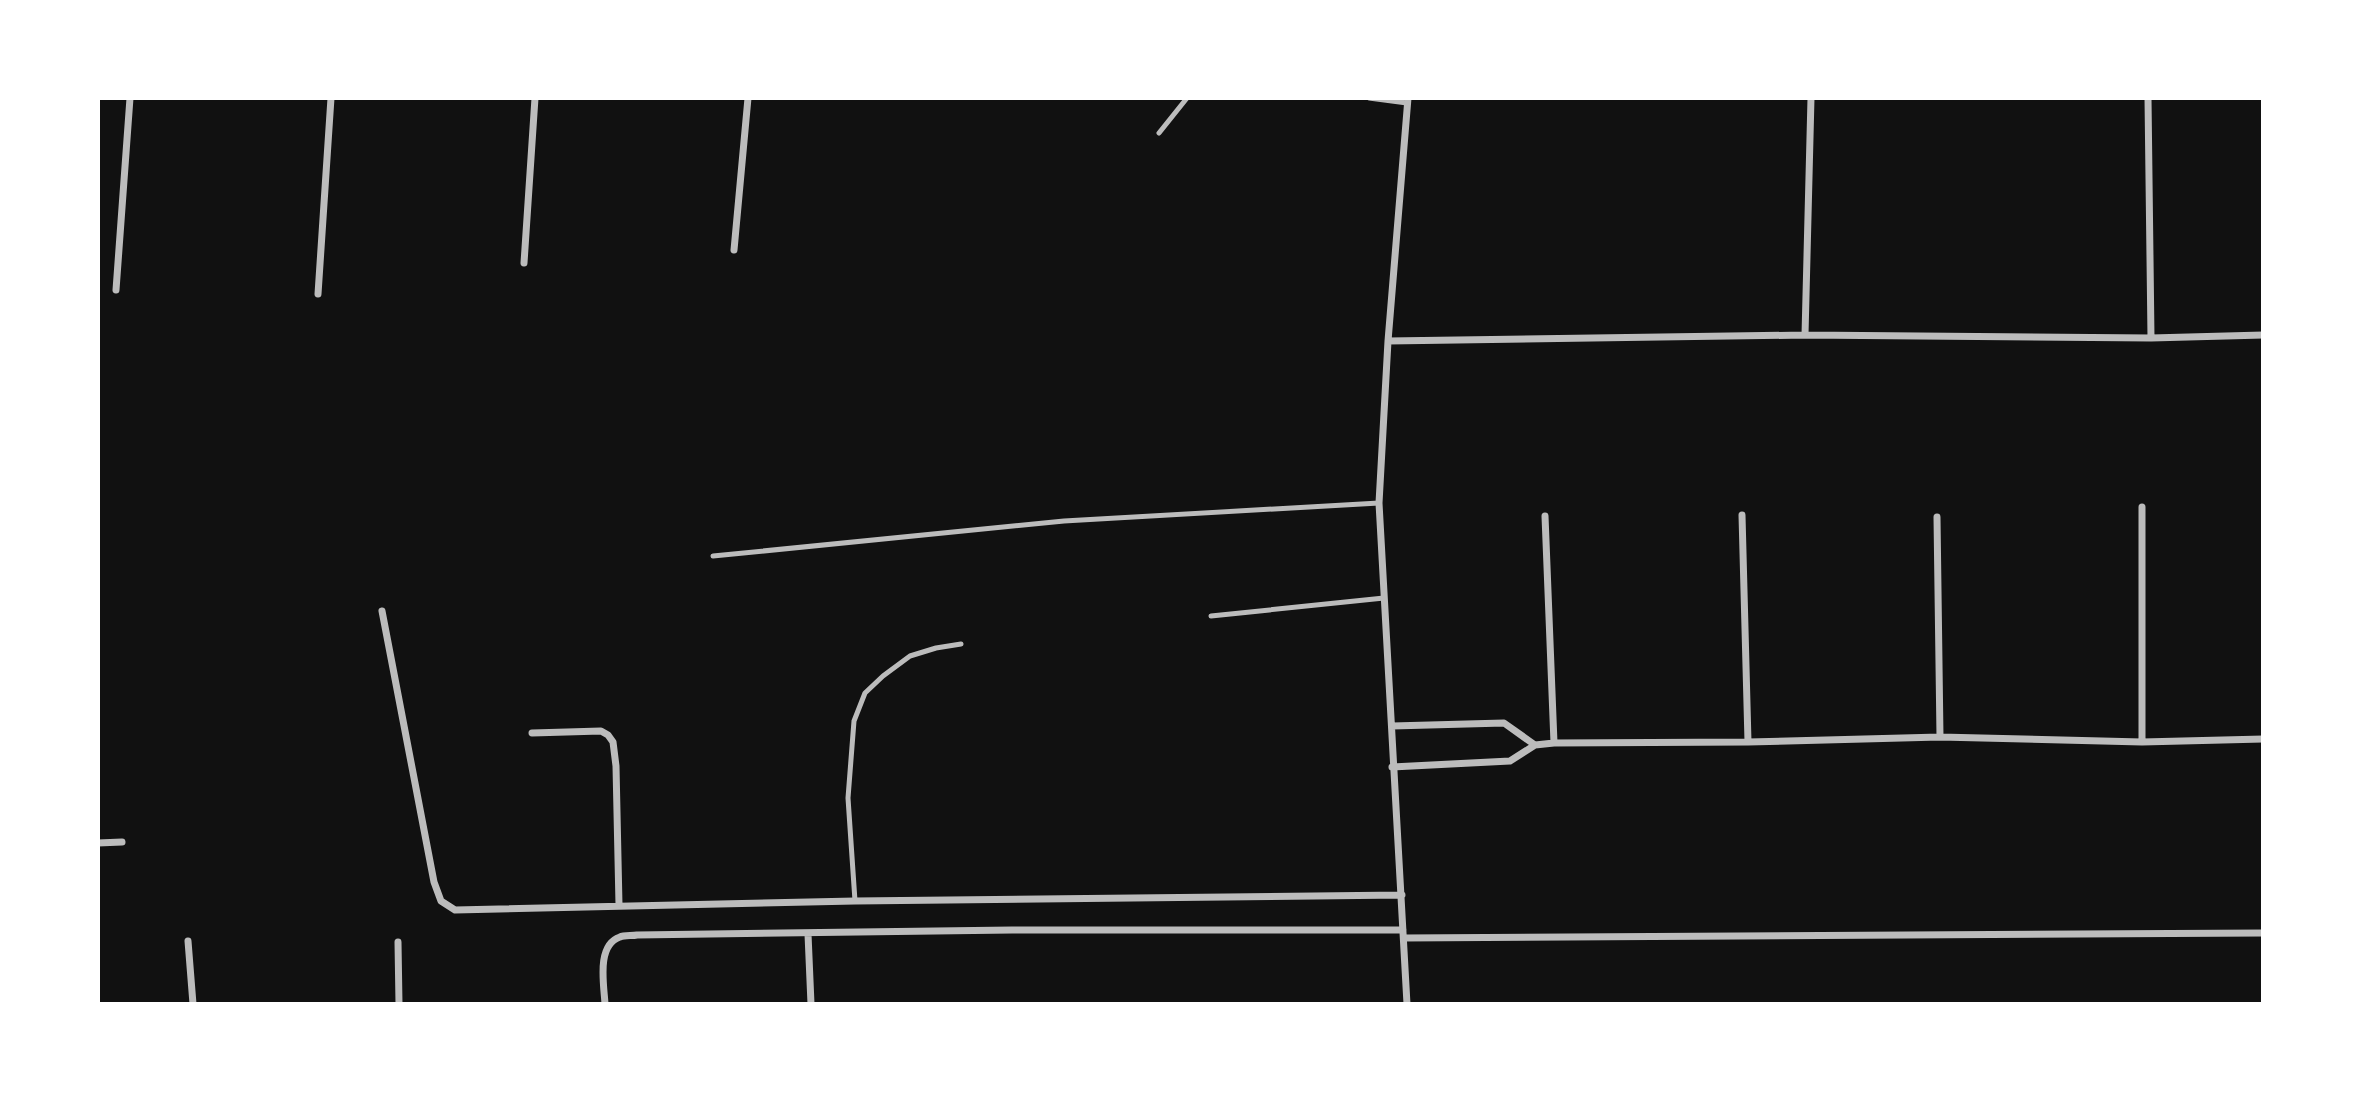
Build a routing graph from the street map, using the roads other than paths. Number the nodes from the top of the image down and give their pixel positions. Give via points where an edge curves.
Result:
1 (130, 98) edge
2 (331, 98) edge
3 (534, 98) edge
4 (748, 98) edge
5 (1187, 98) edge
6 (1369, 98) edge
7 (1811, 98) edge
8 (2148, 98) edge
9 (1408, 101) edge
10 (1159, 133) dead end
11 (734, 250) dead end
12 (524, 263) dead end
13 (116, 290) dead end
14 (318, 294) dead end
15 (1805, 335) junction
16 (2263, 335) edge
17 (2151, 338) junction
18 (1388, 341) junction
19 (1379, 503) junction
20 (2142, 507) dead end
21 (1742, 514) dead end
22 (1545, 516) dead end
23 (1937, 517) dead end
24 (713, 556) dead end
25 (1384, 598) junction
26 (382, 611) dead end
27 (1211, 616) dead end
28 (961, 644) dead end
29 (1392, 726) junction
30 (532, 733) dead end
31 (1940, 737) junction
32 (2263, 739) edge
33 (2142, 741) junction
34 (1748, 742) junction
35 (1554, 743) junction
36 (1535, 745) junction
37 (1392, 767) junction
38 (122, 842) dead end
39 (98, 843) edge
40 (1402, 895) junction
41 (855, 901) junction
42 (619, 905) junction
43 (2263, 933) edge
44 (808, 934) junction
45 (1404, 934) junction
46 (188, 941) dead end
47 (398, 942) dead end
48 (193, 1004) edge
49 (399, 1004) edge
50 (604, 1004) edge
51 (811, 1004) edge
52 (1407, 1004) edge

1 - 13 street
2 - 14 street
3 - 12 street
4 - 11 street
5 - 10 lane
6 - 9 lane
7 - 15 street
8 - 17 street
9 - 18 street
15 - 17 street
15 - 18 street
16 - 17 street
18 - 19 street
19 - 24 lane via 1064,521
19 - 25 street
20 - 33 street
21 - 34 street
22 - 35 street
23 - 31 street
25 - 27 lane
25 - 29 street
26 - 42 street via 433,882 441,901 455,910
28 - 41 lane via 910,656 883,676 861,703 854,721 848,798
29 - 36 street via 1504,723
29 - 37 street
30 - 42 street via 601,731 613,742
31 - 33 street
31 - 34 street
32 - 33 street
34 - 35 street
35 - 36 street
36 - 37 street via 1510,761
37 - 40 street
38 - 39 street
40 - 41 street
40 - 45 street
41 - 42 street
43 - 45 street
44 - 45 street via 1012,930
44 - 50 street via 619,937 604,956
44 - 51 street
45 - 52 street
46 - 48 street
47 - 49 street

